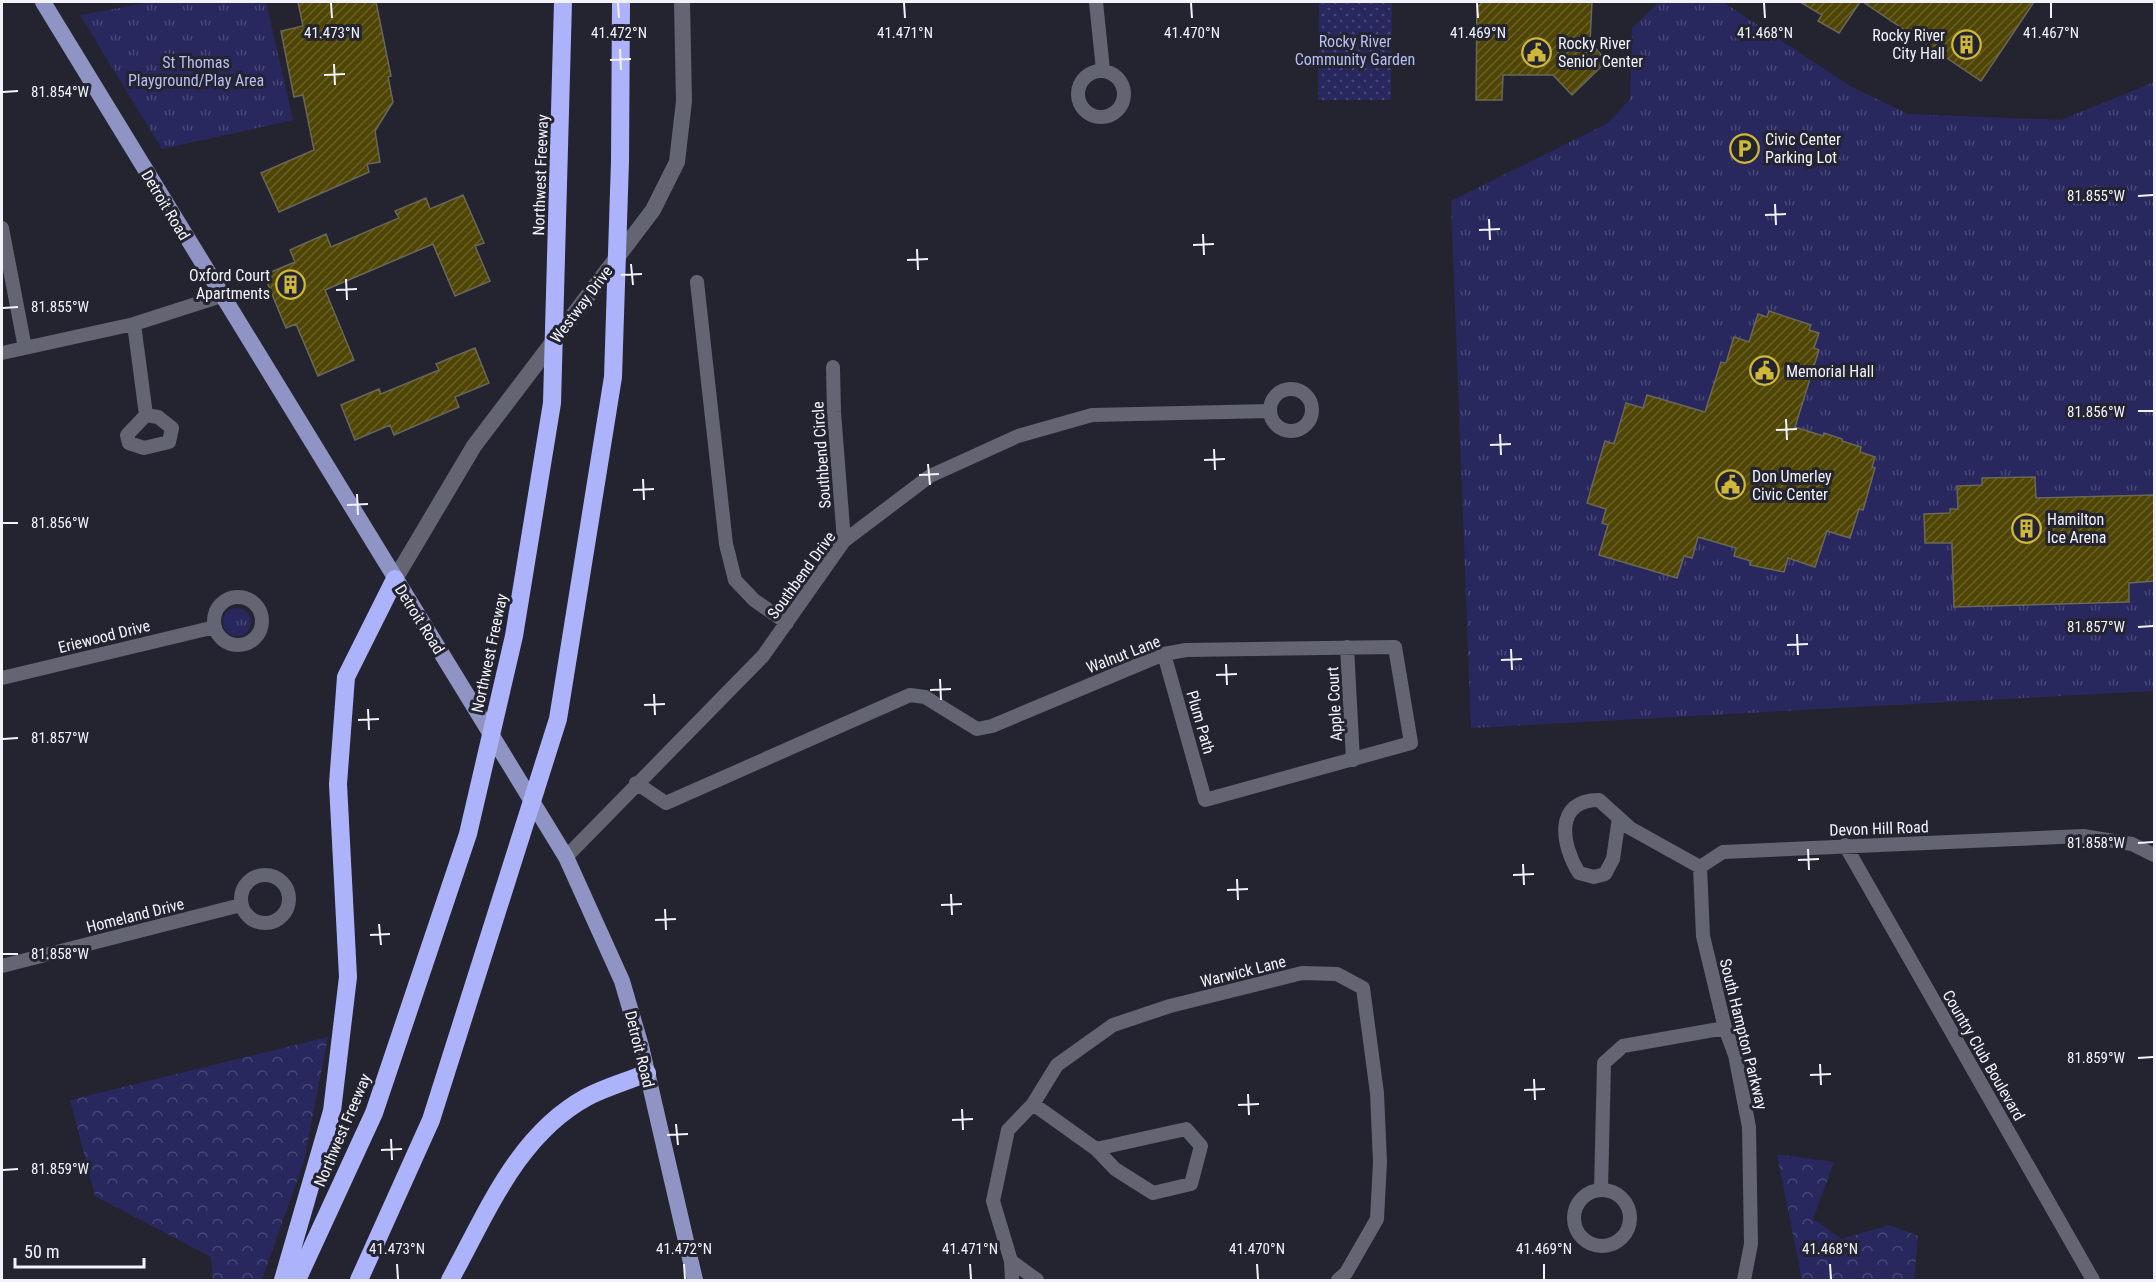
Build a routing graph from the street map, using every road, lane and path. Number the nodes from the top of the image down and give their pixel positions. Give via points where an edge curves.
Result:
1 (43, 2) edge
2 (563, 2) edge
3 (621, 2) edge
4 (682, 2) edge
5 (1096, 2) edge
6 (1103, 70) dead end
7 (2, 228) edge
8 (697, 282) dead end
9 (221, 296) junction
10 (134, 324) junction
11 (25, 348) junction
12 (2, 353) edge
13 (833, 367) dead end
14 (1270, 411) dead end
15 (146, 415) dead end
16 (844, 541) junction
17 (395, 579) junction
18 (787, 623) junction
19 (215, 627) dead end
20 (1347, 647) junction
21 (1164, 654) junction
22 (2, 678) edge
23 (1353, 759) junction
24 (636, 783) junction
25 (1205, 800) joint
26 (1619, 818) junction
27 (1845, 845) junction
28 (2154, 855) edge
29 (567, 857) junction
30 (1700, 867) junction
31 (242, 906) dead end
32 (2, 966) edge
33 (1725, 1028) junction
34 (647, 1074) junction
35 (1033, 1104) junction
36 (1096, 1149) junction
37 (1601, 1190) junction
38 (1011, 1261) junction
39 (283, 1281) edge
40 (297, 1281) edge
41 (359, 1281) edge
42 (450, 1281) edge
43 (695, 1281) edge
44 (1012, 1281) edge
45 (1037, 1281) edge
46 (1338, 1281) edge
47 (1744, 1281) edge
48 (2093, 1281) edge

1 - 9 main road, Detroit Road
2 - 40 highway, Northwest Freeway via 552,403 514,636 468,834 386,1079
3 - 41 highway via 613,377 558,719 431,1120
4 - 17 main road, Westway Drive via 684,101 677,162 645,220 513,392 442,496
5 - 6 street
7 - 11 street
8 - 18 street via 726,544 735,580 754,600
9 - 10 street
9 - 17 main road, Detroit Road
10 - 11 street
10 - 15 street
11 - 12 street
13 - 16 street, Southbend Circle
14 - 16 street, Southbend Drive via 1092,415 1017,436 930,477
16 - 18 street, Southbend Drive
17 - 29 main road, Detroit Road
17 - 39 highway via 346,676 338,784 348,977 332,1111
18 - 24 street, Southbend Drive via 763,656
19 - 22 street, Eriewood Drive
20 - 21 street, Walnut Lane via 1186,650
20 - 23 street, Apple Court
20 - 23 street, Walnut Lane via 1395,647 1411,743
21 - 24 street, Walnut Lane via 992,726 977,729 925,697 910,695 666,803
21 - 25 street, Plum Path
23 - 25 street, Walnut Lane
24 - 29 street, Southbend Drive
26 - 26 street via 1613,859 1605,874 1594,877 1579,873 1569,856 1566,816 1572,806 1599,800
26 - 30 street
27 - 28 street, Devon Hill Road via 2083,836 2132,844
27 - 30 street, Devon Hill Road via 1722,852
27 - 48 street, Country Club Boulevard
29 - 34 main road, Detroit Road via 622,981
30 - 33 street, South Hampton Parkway via 1703,936
31 - 32 street, Homeland Drive
33 - 37 street via 1623,1046 1604,1063
33 - 47 street, South Hampton Parkway via 1735,1056 1749,1127 1750,1244
34 - 42 highway via 588,1097 553,1120 522,1153
34 - 43 main road, Detroit Road
35 - 36 street
35 - 38 street, Warwick Lane via 1008,1130 993,1201
35 - 46 street, Warwick Lane via 1057,1065 1113,1025 1170,1006 1302,973 1337,974 1363,988 1377,1093 1377,1219
36 - 36 street via 1186,1129 1201,1146 1191,1184 1153,1193 1115,1169
37 - 37 street via 1620,1197 1628,1207 1630,1220 1626,1233 1605,1247 1584,1241 1573,1221 1580,1200
38 - 44 street, Warwick Lane
38 - 45 street

